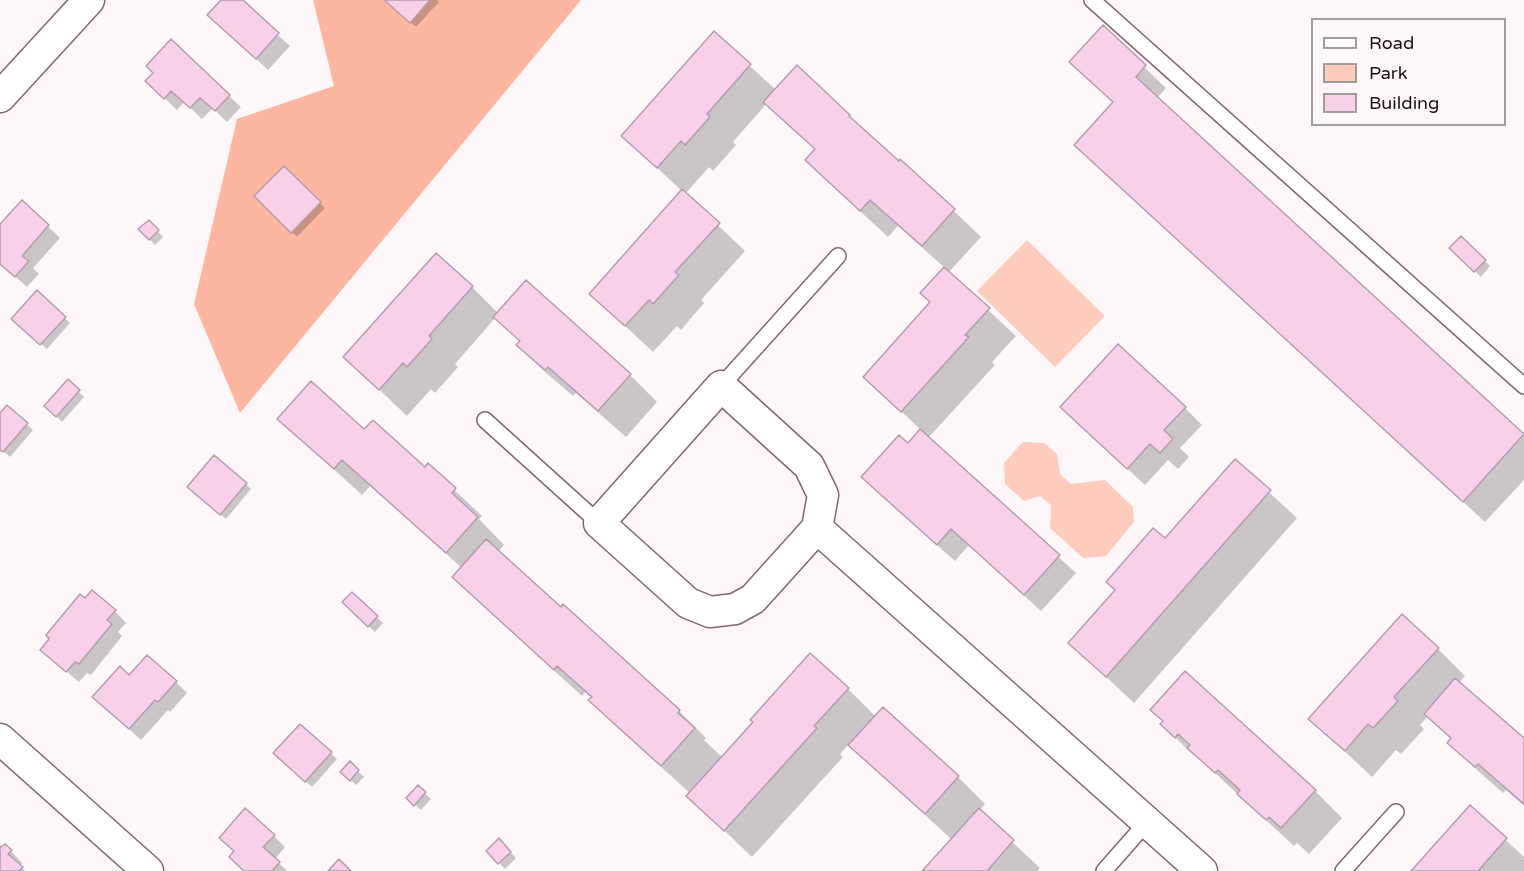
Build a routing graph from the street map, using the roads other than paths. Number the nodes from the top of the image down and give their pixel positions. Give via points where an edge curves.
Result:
1 (89, 0) edge
2 (1092, 0) edge
3 (0, 97) edge
4 (838, 255) dead end
5 (721, 386) junction
6 (1524, 386) edge
7 (485, 420) dead end
8 (599, 523) junction
9 (817, 528) junction
10 (0, 739) edge
11 (1396, 812) dead end
12 (1148, 822) junction
13 (148, 871) edge
14 (1104, 871) edge
15 (1202, 871) edge
16 (1343, 871) edge

1 - 3 street
2 - 6 lane
4 - 5 lane
5 - 8 street
5 - 9 street via 810,466 823,495
7 - 8 lane
8 - 9 street via 688,603 710,612 735,609 753,598
9 - 12 street
10 - 13 street
11 - 16 lane
12 - 14 lane
12 - 15 street

